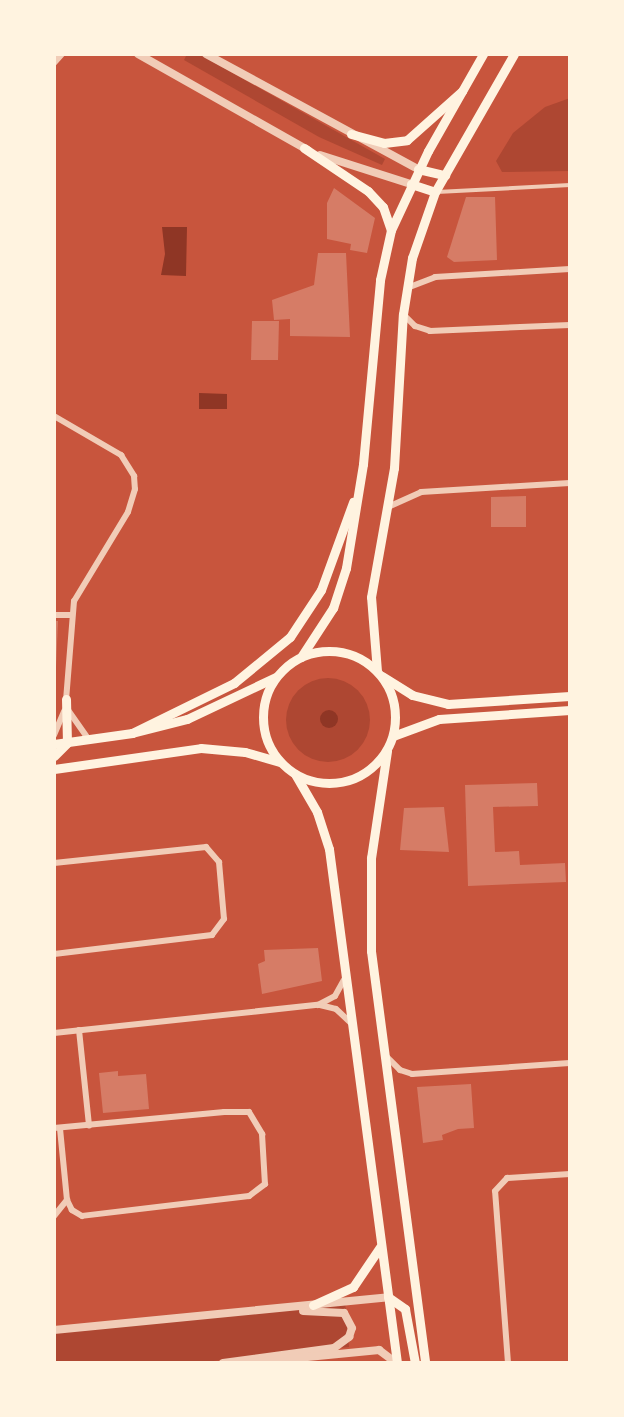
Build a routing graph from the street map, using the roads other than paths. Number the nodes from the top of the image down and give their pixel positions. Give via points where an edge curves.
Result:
1 (62, 54) edge
2 (138, 54) edge
3 (206, 54) edge
4 (483, 54) edge
5 (514, 54) edge
6 (54, 63) edge
7 (463, 90) junction
8 (351, 134) junction
9 (304, 148) junction
10 (418, 169) junction
11 (445, 175) junction
12 (411, 184) junction
13 (570, 186) edge
14 (435, 192) junction
15 (391, 230) junction
16 (570, 269) edge
17 (407, 288) junction
18 (403, 314) junction
19 (570, 325) edge
20 (54, 416) edge
21 (570, 483) edge
22 (359, 484) junction
23 (388, 507) junction
24 (54, 615) edge
25 (72, 615) junction
26 (301, 657) junction
27 (379, 673) junction
28 (277, 676) junction
29 (570, 696) edge
30 (66, 699) junction
31 (570, 710) edge
32 (132, 733) junction
33 (54, 735) edge
34 (393, 736) junction
35 (89, 740) junction
36 (67, 743) junction
37 (54, 744) edge
38 (387, 751) junction
39 (54, 756) edge
40 (281, 762) junction
41 (54, 769) edge
42 (295, 774) junction
43 (54, 863) edge
44 (54, 954) edge
45 (344, 980) junction
46 (318, 1005) junction
47 (350, 1022) junction
48 (79, 1030) junction
49 (54, 1033) edge
50 (384, 1054) junction
51 (570, 1063) edge
52 (89, 1125) junction
53 (57, 1128) edge
54 (570, 1174) edge
55 (67, 1200) junction
56 (54, 1216) edge
57 (381, 1245) junction
58 (388, 1297) junction
59 (313, 1305) junction
60 (260, 1310) junction
61 (54, 1330) edge
62 (223, 1363) edge
63 (247, 1363) edge
64 (397, 1363) edge
65 (415, 1363) edge
66 (425, 1363) edge
67 (508, 1363) edge

1 - 6 street
2 - 9 street
3 - 8 street
4 - 7 main road
5 - 11 main road
7 - 8 main road via 407,140 384,143
7 - 10 main road
8 - 10 street
9 - 12 street
9 - 15 main road via 368,191 383,207
10 - 11 main road
10 - 12 main road
11 - 14 main road
12 - 14 main road
12 - 15 main road
13 - 14 lane
14 - 17 main road via 418,232
15 - 22 main road via 375,313
16 - 17 street via 435,277
17 - 18 main road
18 - 19 street via 415,326 430,331
18 - 23 main road
20 - 25 street via 121,454 134,476 128,512 75,598
21 - 23 street via 421,492
22 - 26 main road via 341,589 323,627
22 - 32 main road via 320,590 290,637 234,683
23 - 27 main road via 371,597
24 - 25 street
25 - 30 street
26 - 27 main road via 324,652 349,654
26 - 28 main road
27 - 29 main road via 412,695 448,704
27 - 34 main road via 395,710
28 - 32 main road via 214,709
28 - 40 main road via 263,719 265,734
30 - 33 street
30 - 35 street via 74,721
30 - 36 main road
31 - 34 main road via 439,719
32 - 35 main road
34 - 38 main road
35 - 36 main road
36 - 37 main road
36 - 39 main road
38 - 42 main road via 356,778 314,782
38 - 50 main road via 370,889 371,951
40 - 41 main road via 201,748
40 - 42 main road
42 - 45 main road via 317,812 329,849
43 - 44 street via 206,847 219,862 224,919 212,935
45 - 46 street via 335,996
45 - 47 main road
46 - 47 street via 336,1009
46 - 48 street
47 - 57 main road
48 - 49 street
48 - 52 street
50 - 51 street via 400,1070 412,1073
50 - 66 main road
52 - 53 street
52 - 55 street via 249,1112 262,1134 265,1184 249,1196 88,1215 76,1214
53 - 55 street
54 - 67 street via 514,1177 498,1185 495,1198
55 - 56 street
57 - 58 main road
57 - 59 main road via 371,1267 353,1287
58 - 59 street
58 - 64 main road
58 - 65 main road via 405,1309
59 - 60 street
60 - 61 street
60 - 62 street via 337,1310 349,1319 349,1337 334,1348
63 - 64 street via 379,1350

